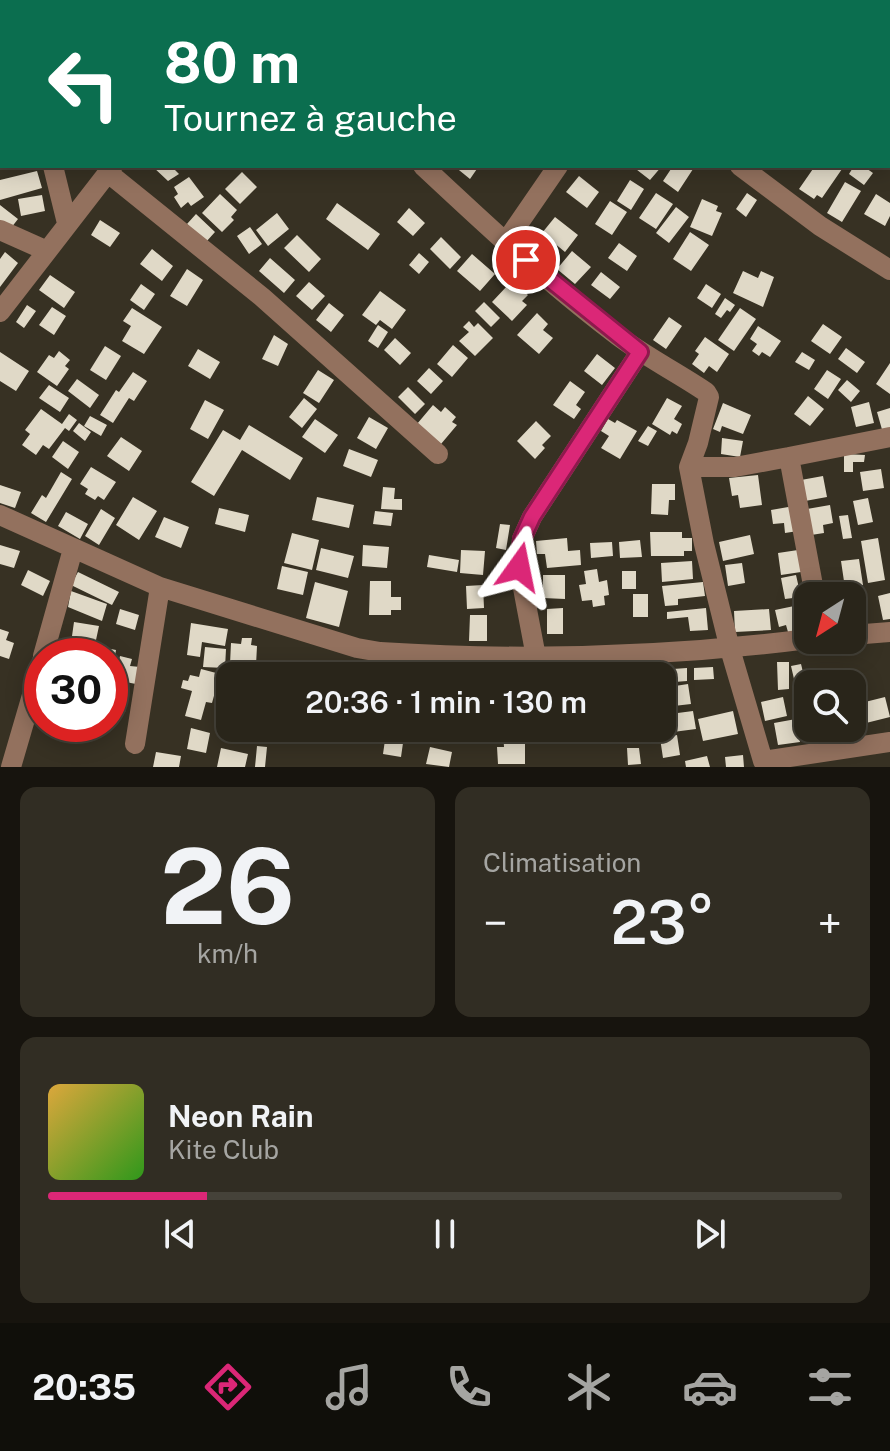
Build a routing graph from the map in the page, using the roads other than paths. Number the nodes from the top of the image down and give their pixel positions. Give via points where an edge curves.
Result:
1 (53, 168) edge
2 (425, 168) edge
3 (557, 168) edge
4 (743, 168) edge
5 (110, 169) edge
6 (67, 223) junction
7 (0, 230) edge
8 (505, 243) junction
9 (47, 251) junction
10 (890, 270) edge
11 (0, 312) edge
12 (640, 352) junction
13 (890, 437) edge
14 (438, 454) dead end
15 (789, 457) junction
16 (689, 467) junction
17 (0, 515) edge
18 (73, 549) junction
19 (812, 582) edge
20 (160, 587) junction
21 (890, 632) edge
22 (866, 634) edge
23 (49, 638) edge
24 (794, 641) edge
25 (730, 649) junction
26 (536, 657) junction
27 (24, 723) edge
28 (890, 742) edge
29 (135, 744) dead end
30 (764, 764) edge
31 (11, 767) edge

1 - 6 street
2 - 8 street
3 - 8 street
4 - 10 street
5 - 6 street
5 - 14 street
6 - 9 street
7 - 9 street
8 - 12 street
9 - 11 street
12 - 16 street via 709,397
12 - 26 street via 522,539 519,567
13 - 15 street
15 - 16 street via 735,467
15 - 19 street
16 - 25 street
17 - 18 street
18 - 20 street
18 - 23 street
20 - 26 street via 357,648
20 - 29 street
21 - 22 street
24 - 25 street
25 - 26 street
25 - 30 street
27 - 31 street
28 - 30 street

